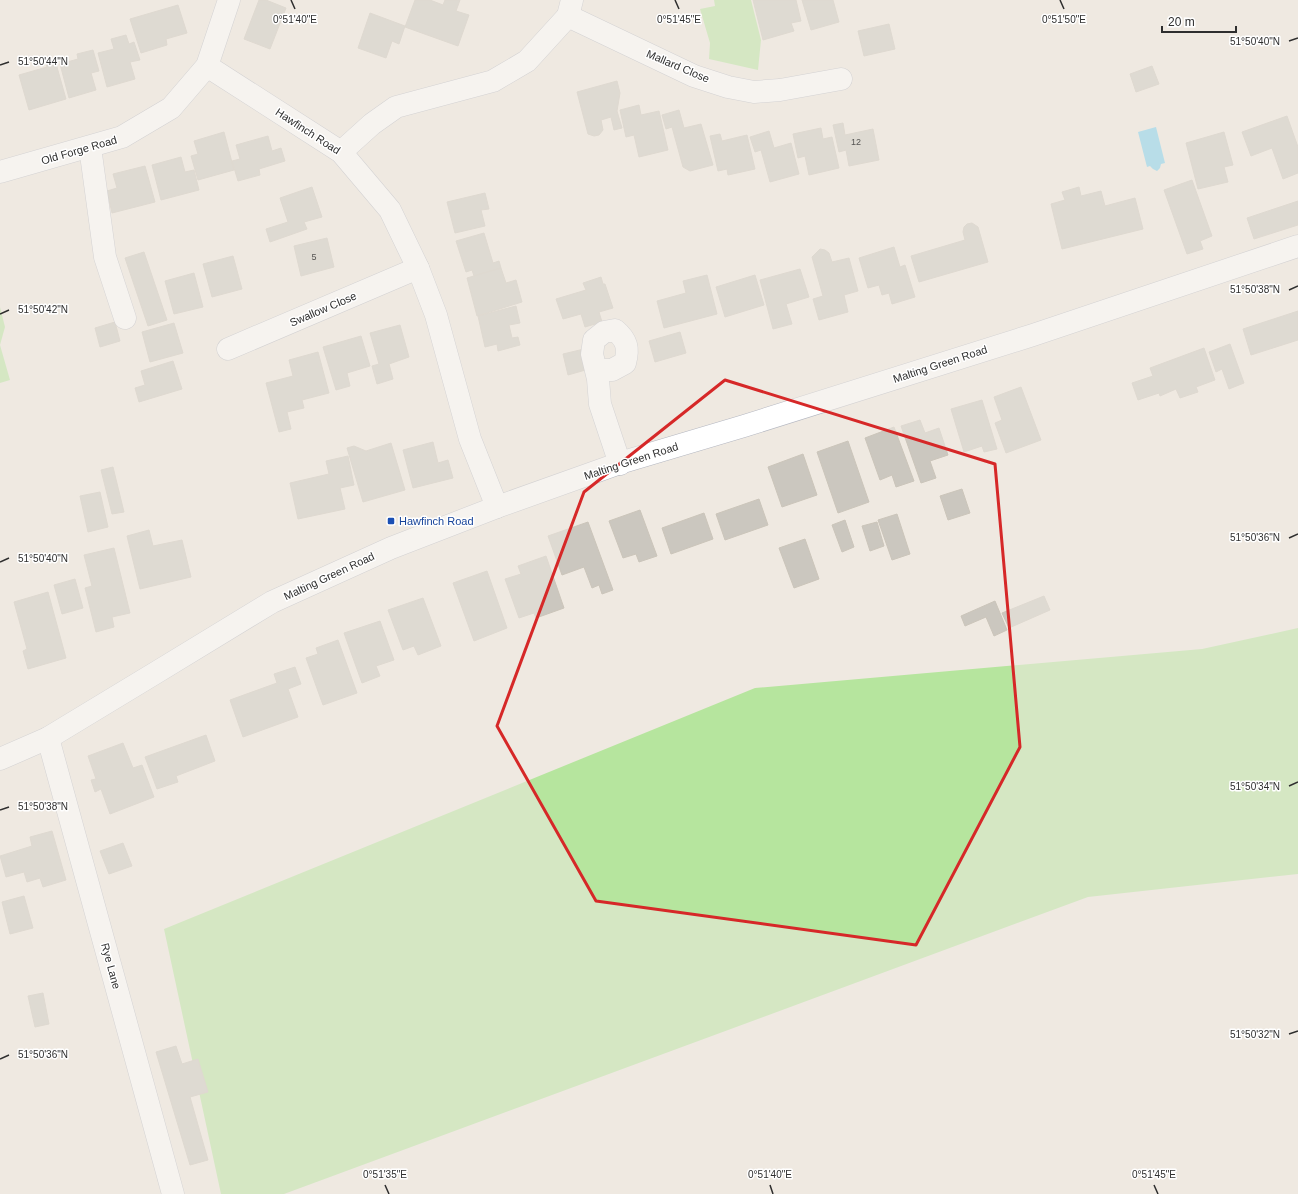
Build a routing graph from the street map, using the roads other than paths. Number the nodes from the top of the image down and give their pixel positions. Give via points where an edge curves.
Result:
1 (229, 0) edge
2 (570, 8) edge
3 (207, 66) junction
4 (841, 79) dead end
5 (90, 147) junction
6 (341, 152) junction
7 (0, 172) edge
8 (1298, 246) edge
9 (418, 268) junction
10 (125, 318) dead end
11 (228, 350) dead end
12 (596, 370) dead end
13 (620, 464) junction
14 (497, 507) junction
15 (48, 738) junction
16 (0, 759) edge
17 (174, 1194) edge

1 - 3 street, Old Forge Road
2 - 4 street, Mallard Close via 694,76 728,87 754,92
2 - 6 street via 527,62 493,81 396,107 372,124
3 - 5 street, Old Forge Road via 171,108 122,137
3 - 6 street, Hawfinch Road
5 - 7 street, Old Forge Road
5 - 10 street via 105,257
6 - 9 street, Hawfinch Road via 390,210
8 - 13 street, Malting Green Road via 1033,335
9 - 11 street, Swallow Close
9 - 14 street, Hawfinch Road via 436,315 470,439
12 - 13 street via 600,404
13 - 14 street, Malting Green Road
14 - 15 street, Malting Green Road via 391,548 272,602
15 - 16 street, Malting Green Road
15 - 17 street, Rye Lane

